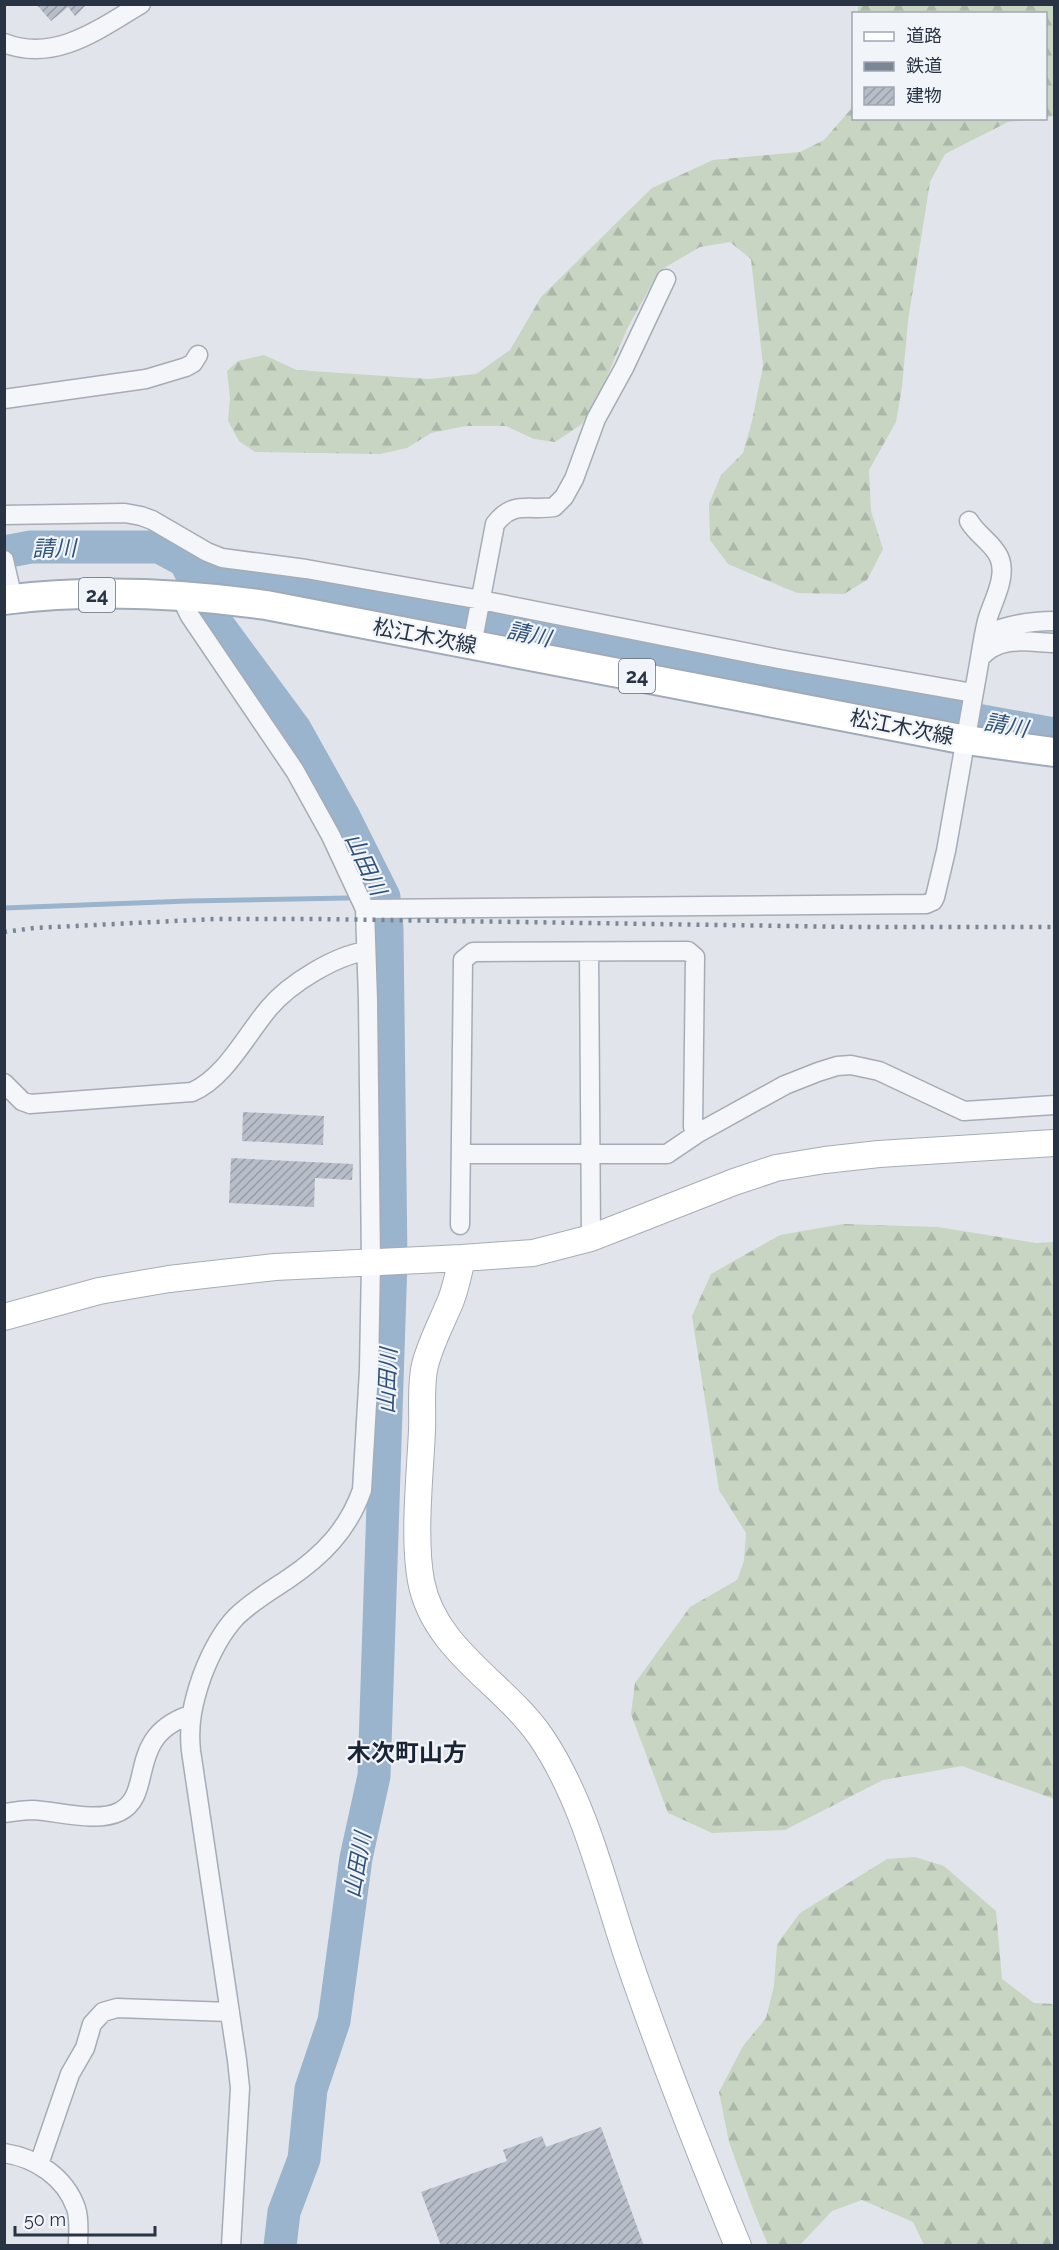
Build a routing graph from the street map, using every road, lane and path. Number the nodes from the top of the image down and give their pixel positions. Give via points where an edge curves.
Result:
1 (141, 4) edge
2 (4, 43) edge
3 (666, 279) dead end
4 (198, 356) dead end
5 (4, 399) edge
6 (4, 515) edge
7 (969, 522) dead end
8 (5, 564) edge
9 (185, 596) junction
10 (9, 600) edge
11 (480, 602) junction
12 (1054, 621) edge
13 (984, 635) junction
14 (473, 639) junction
15 (1054, 643) edge
16 (980, 658) junction
17 (973, 693) junction
18 (966, 740) junction
19 (1054, 752) edge
20 (370, 909) junction
21 (366, 951) junction
22 (588, 952) junction
23 (4, 1083) edge
24 (1054, 1105) edge
25 (698, 1133) junction
26 (1054, 1143) edge
27 (462, 1154) junction
28 (590, 1154) junction
29 (460, 1225) dead end
30 (591, 1238) junction
31 (462, 1258) junction
32 (384, 1262) junction
33 (4, 1317) edge
34 (190, 1715) junction
35 (4, 1813) edge
36 (230, 2012) junction
37 (4, 2153) edge
38 (39, 2164) junction
39 (78, 2246) edge
40 (231, 2246) edge
41 (738, 2246) edge

1 - 2 street via 88,36 55,48 37,50
3 - 11 street via 596,419 564,497 554,507 506,511 495,524
4 - 5 street via 186,367 146,379
6 - 11 street via 125,513 141,516 222,558 306,569
7 - 13 street via 995,549 1002,567
8 - 10 street
9 - 10 main road, 松江木次線 / 24 via 84,595
9 - 14 main road, 松江木次線 / 24 via 266,605
9 - 20 street via 190,616 296,771
11 - 14 street
11 - 17 street
12 - 13 street via 1025,622
13 - 16 street
14 - 18 main road, 松江木次線 / 24
15 - 16 street via 1004,642
16 - 17 street
17 - 18 street
18 - 19 main road, 松江木次線 / 24
18 - 20 street via 937,891 927,904
20 - 21 street
21 - 23 street via 353,953 300,981 270,1006 216,1075 192,1092 30,1104
21 - 32 street
22 - 25 street via 688,951 694,957 693,1127
22 - 27 street via 473,952 463,960
22 - 28 street
24 - 25 street via 964,1110 879,1071 837,1066 785,1085
25 - 28 street via 667,1154
26 - 30 street via 879,1154 776,1168
27 - 28 street
27 - 29 street
28 - 30 street
30 - 31 street via 533,1253
31 - 32 street
31 - 41 street via 451,1300 424,1369 418,1552 421,1583 433,1616 452,1645 516,1706 539,1734 573,1792 633,1972
32 - 33 street via 274,1267 169,1279 99,1291
32 - 34 street via 369,1370 362,1490 356,1508 331,1544 313,1561 259,1598 221,1635 208,1660
34 - 35 street via 175,1720 154,1739 147,1749 133,1801 117,1813
34 - 36 street via 191,1751
36 - 38 street via 117,2008 103,2012 92,2024 85,2048 70,2074
36 - 40 street via 240,2088
37 - 38 street
38 - 39 street via 59,2181 73,2202 79,2224

